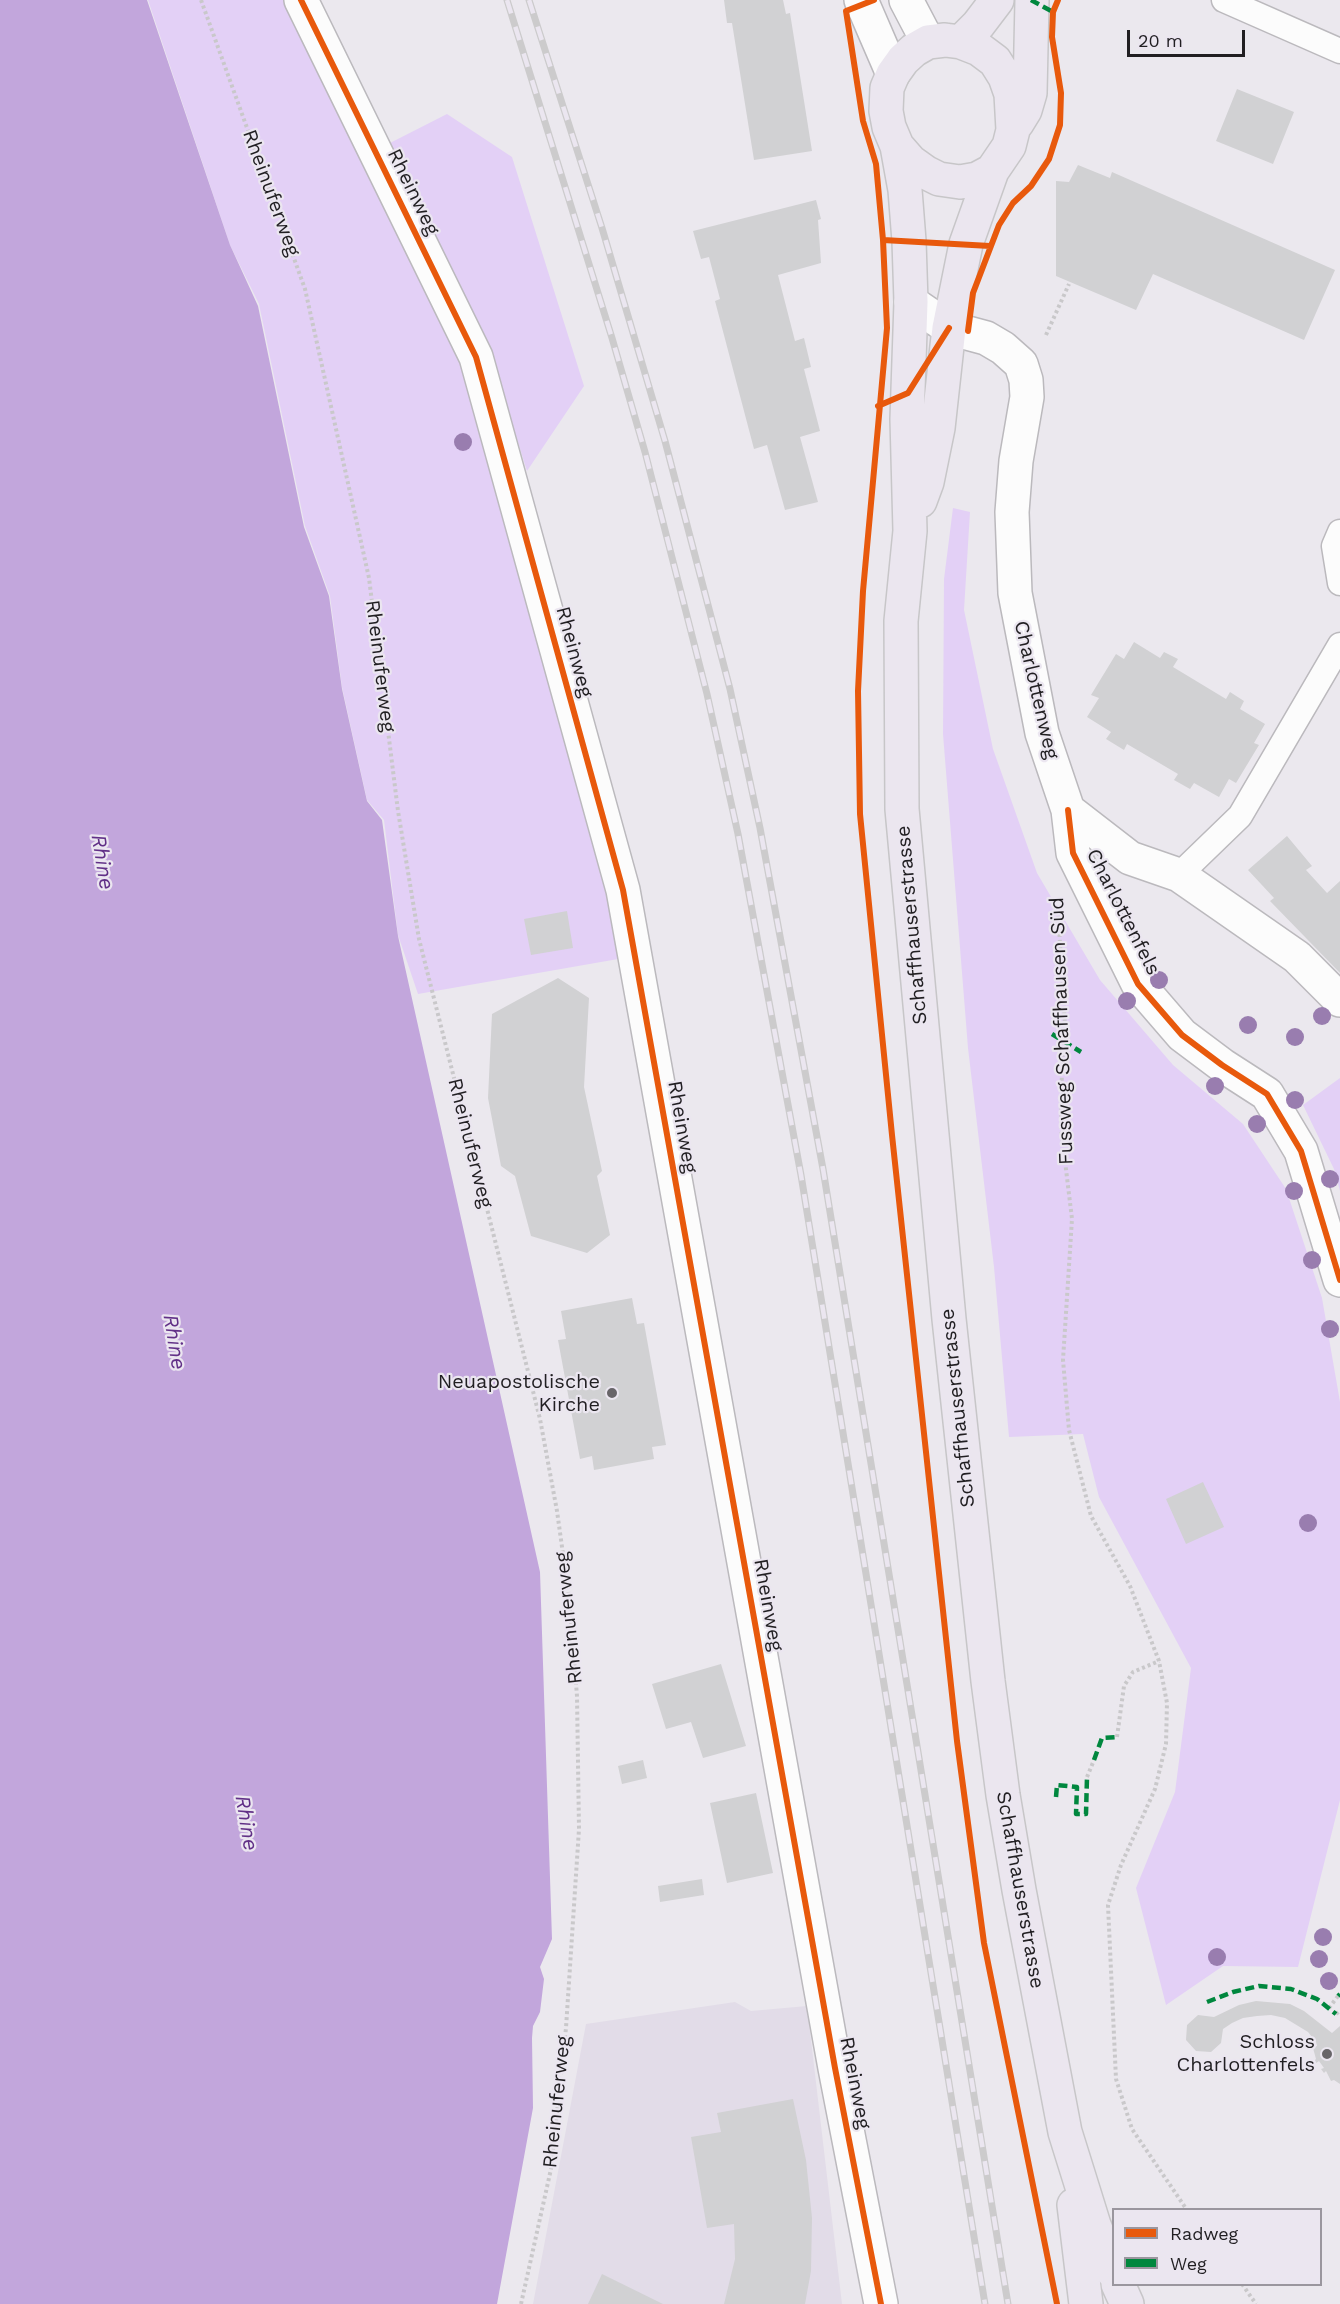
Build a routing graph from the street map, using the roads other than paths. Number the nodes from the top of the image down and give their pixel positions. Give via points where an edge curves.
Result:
1 (301, 0) edge
2 (861, 0) edge
3 (906, 0) edge
4 (998, 0) edge
5 (1032, 0) edge
6 (1224, 0) edge
7 (928, 42) junction
8 (961, 42) junction
9 (1340, 51) edge
10 (893, 74) junction
11 (1013, 130) junction
12 (897, 146) junction
13 (992, 171) junction
14 (911, 302) junction
15 (949, 328) junction
16 (910, 531) junction
17 (1340, 532) edge
18 (1340, 584) edge
19 (1340, 645) edge
20 (1068, 810) junction
21 (1179, 875) junction
22 (1340, 1000) edge
23 (1340, 1280) edge
24 (1065, 2132) junction
25 (1112, 2270) edge
26 (1119, 2286) edge
27 (881, 2304) edge
28 (1086, 2304) edge
29 (1127, 2304) edge

1 - 27 street, Rheinweg via 476,357 623,890
2 - 10 street
3 - 7 street
4 - 8 main road
5 - 11 main road via 1030,93
6 - 9 lane
7 - 8 main road
7 - 10 main road via 908,55
8 - 11 main road via 995,61 1005,77 1011,94
10 - 12 main road via 887,88 886,111
11 - 13 main road via 1009,146
12 - 13 main road via 911,162 939,179 960,182
12 - 14 main road, Schaffhauserstrasse via 908,220
13 - 15 main road, Schaffhauserstrasse via 966,244
14 - 15 street, Charlottenweg
14 - 16 main road, Schaffhauserstrasse via 907,419
15 - 16 main road, Schaffhauserstrasse via 938,428 927,482
15 - 20 street, Charlottenweg via 986,338 1003,348 1021,364 1026,380 1026,413 1016,461 1012,512 1015,593 1042,732
16 - 24 main road, Schaffhauserstrasse via 901,621 902,809 949,1319 1003,1795
17 - 18 lane via 1334,546
19 - 21 lane via 1240,816
20 - 21 street via 1130,858
20 - 23 street, Charlottenfels via 1073,853 1138,984 1182,1035 1267,1094 1301,1151
21 - 22 street via 1297,957
24 - 25 main road, Schaffhauserstrasse
24 - 28 main road
26 - 29 main road

